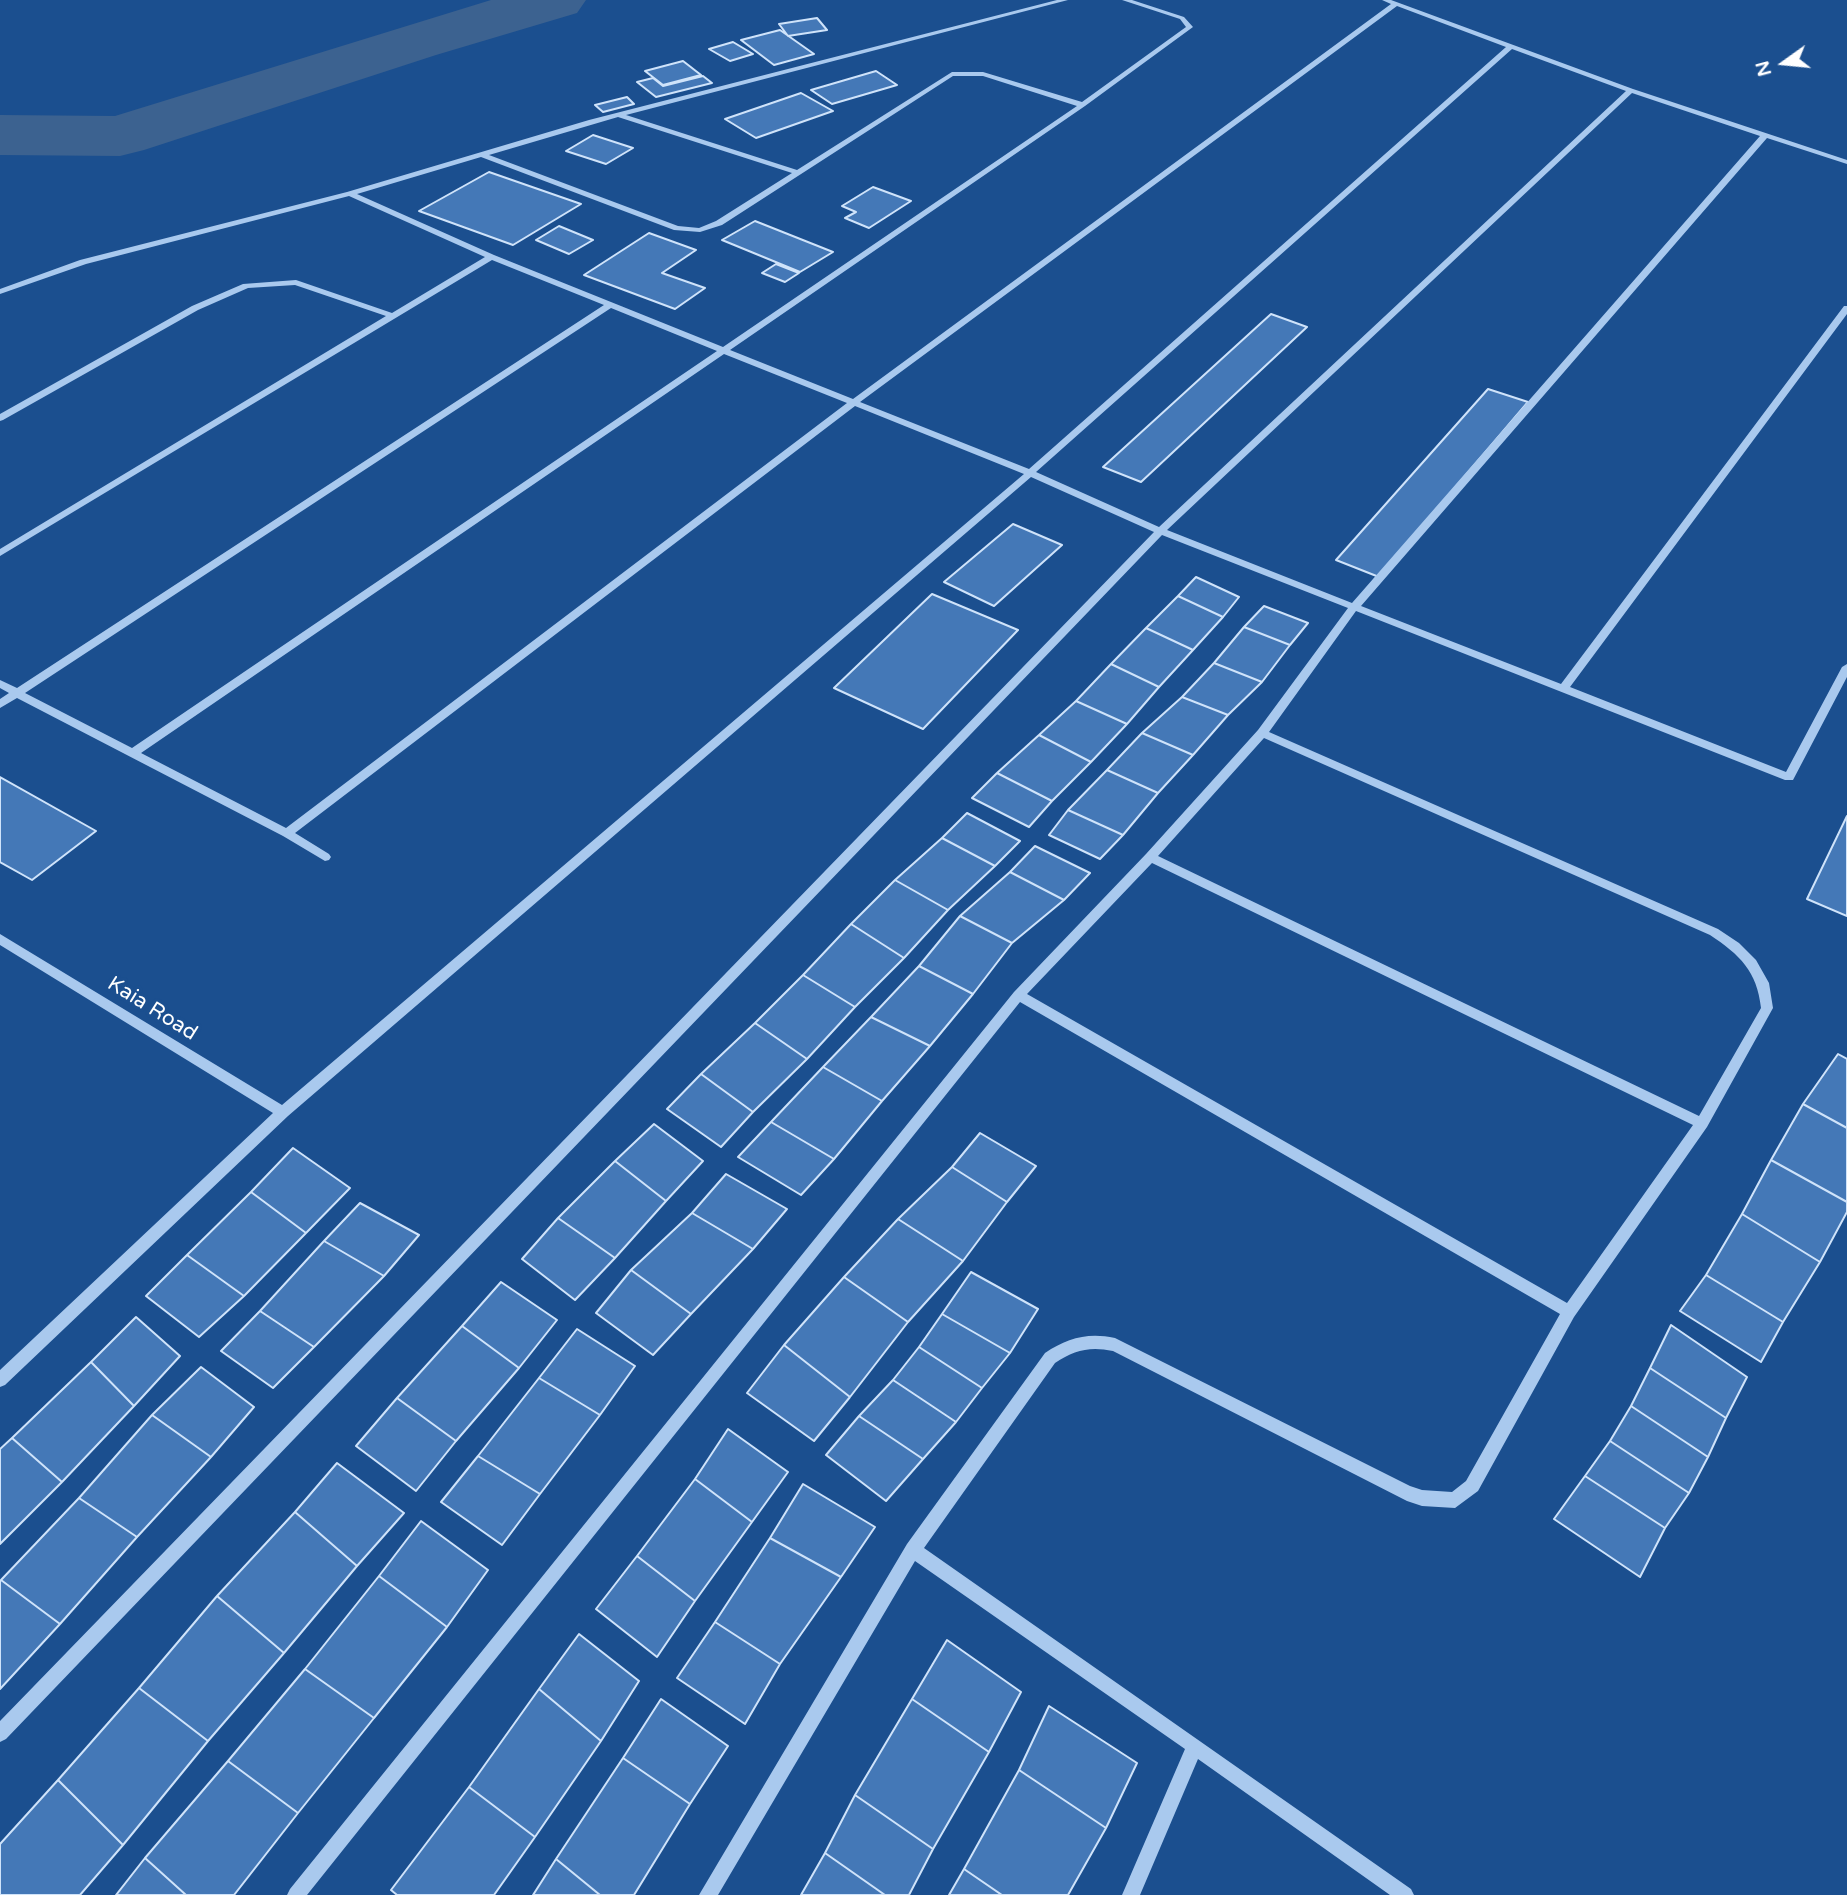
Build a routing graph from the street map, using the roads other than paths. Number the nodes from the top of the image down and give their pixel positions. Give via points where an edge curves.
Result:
1 (1065, 0) edge
2 (1125, 0) edge
3 (1385, 0) edge
4 (1396, 4) junction
5 (1511, 46) junction
6 (1631, 90) junction
7 (1083, 105) junction
8 (618, 115) junction
9 (1764, 136) junction
10 (482, 155) junction
11 (1847, 162) edge
12 (797, 172) junction
13 (351, 194) junction
14 (491, 257) junction
15 (0, 292) edge
16 (612, 304) junction
17 (1847, 308) edge
18 (393, 316) junction
19 (724, 349) junction
20 (854, 402) junction
21 (0, 418) edge
22 (1030, 472) junction
23 (1160, 531) junction
24 (0, 553) edge
25 (1355, 606) junction
26 (1846, 670) edge
27 (0, 684) edge
28 (1564, 687) junction
29 (16, 692) junction
30 (0, 704) edge
31 (1262, 733) junction
32 (133, 753) junction
33 (287, 833) junction
34 (325, 857) dead end
35 (1150, 858) junction
36 (0, 939) edge
37 (1018, 995) junction
38 (283, 1112) junction
39 (1702, 1123) junction
40 (1569, 1312) junction
41 (0, 1380) edge
42 (913, 1550) junction
43 (0, 1733) edge
44 (1195, 1746) junction
45 (296, 1895) edge
46 (708, 1895) edge
47 (1131, 1895) edge
48 (1405, 1895) edge

1 - 8 street
2 - 7 street via 1182,18 1190,27
3 - 4 street
4 - 5 street
4 - 20 street
5 - 6 street
5 - 22 street
6 - 9 street
6 - 23 street
7 - 12 street via 982,74 952,74
7 - 19 street
8 - 10 street
8 - 12 street
9 - 11 street
9 - 25 street
10 - 12 street via 688,230 719,223
10 - 13 street
13 - 14 street
13 - 15 street via 83,262
14 - 16 street
14 - 18 street
16 - 19 street
16 - 29 street
17 - 28 street
18 - 21 street via 296,282 246,286 195,308
18 - 24 street
19 - 20 street
19 - 32 street
20 - 22 street
20 - 33 street
22 - 23 street
22 - 38 street
23 - 25 street
23 - 43 street
25 - 28 street
25 - 31 street
26 - 28 street via 1789,776
27 - 29 street
29 - 30 street
29 - 32 street
31 - 35 street
31 - 39 street via 1714,932 1736,947 1754,964 1767,993 1767,1008
32 - 33 street
33 - 34 street
35 - 37 street
35 - 39 street
36 - 38 street, Kaia Road
37 - 40 street
37 - 45 street
38 - 41 street
39 - 40 street
40 - 42 street via 1472,1486 1455,1500 1407,1493 1115,1345 1074,1343 1050,1358
42 - 44 street
42 - 46 street
44 - 47 street
44 - 48 street

